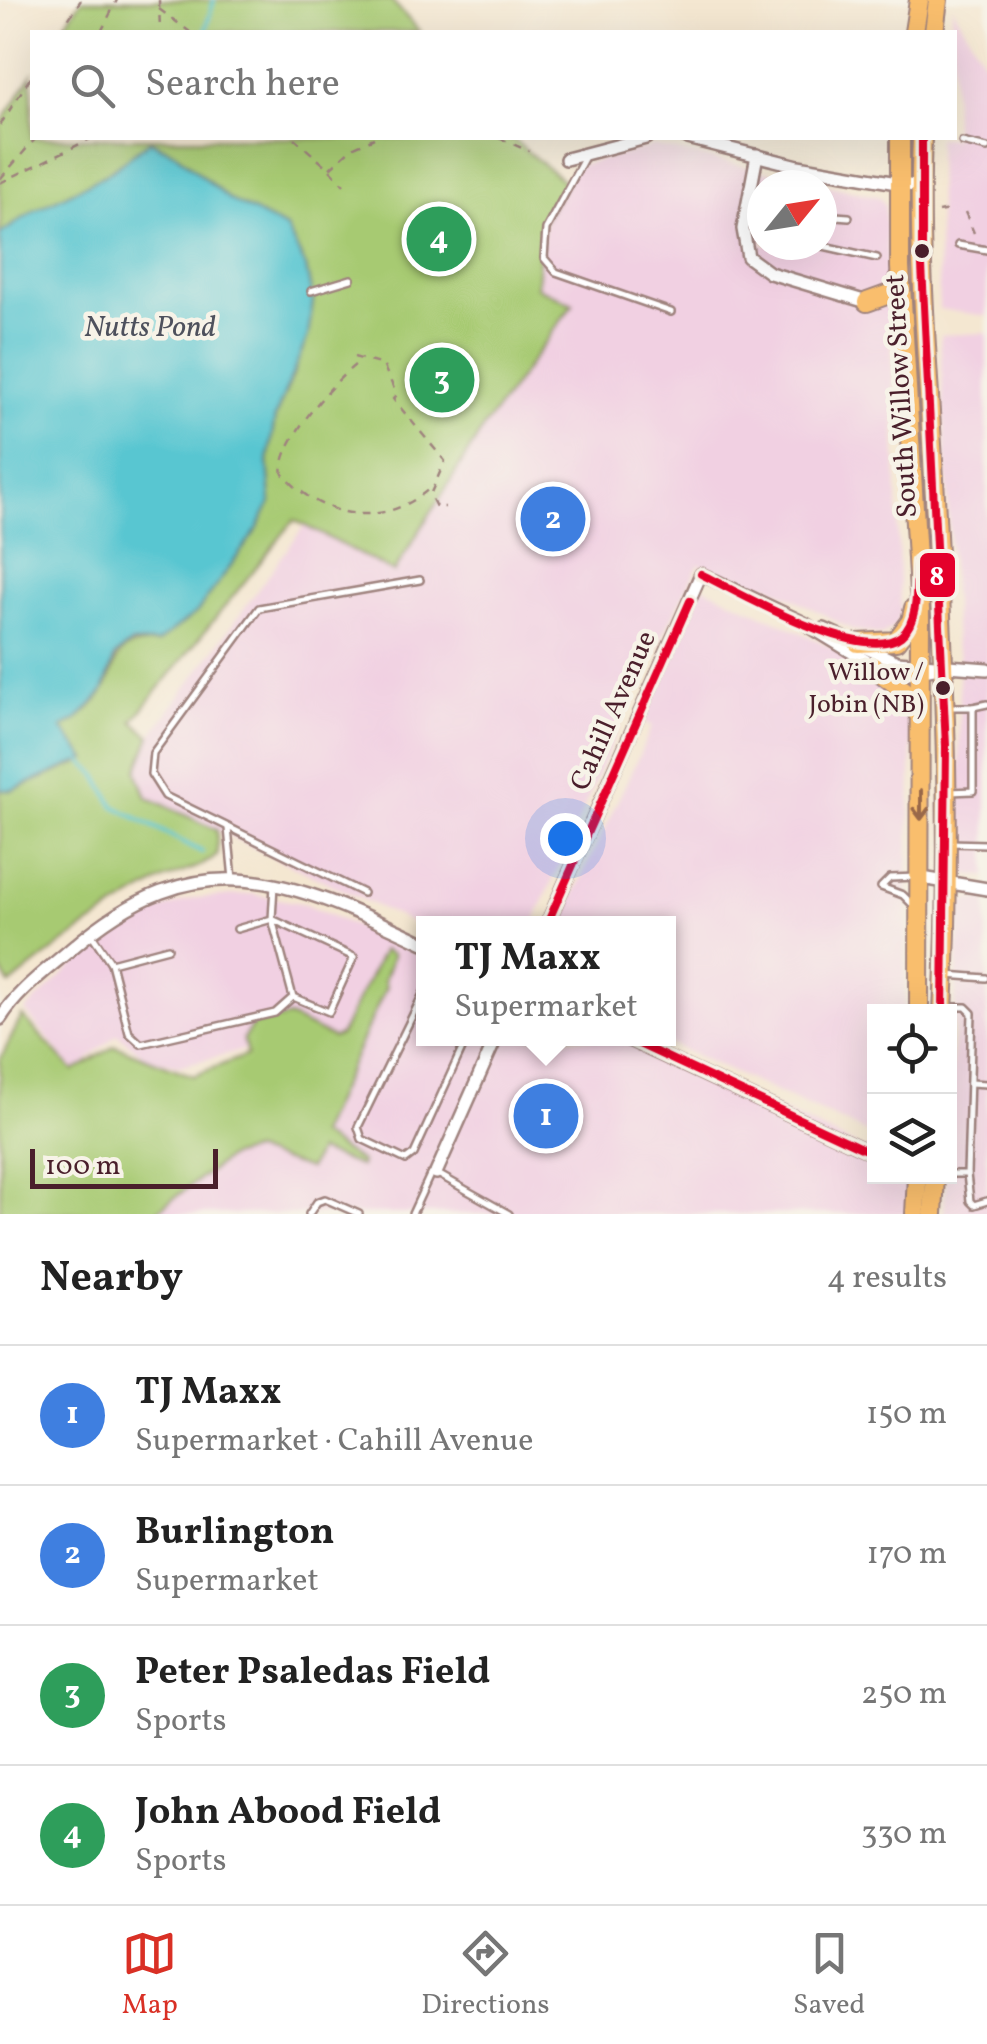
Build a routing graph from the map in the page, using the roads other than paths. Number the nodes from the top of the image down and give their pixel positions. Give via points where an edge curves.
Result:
1 (919, 0) edge
2 (938, 0) edge
3 (914, 30) edge
4 (934, 30) edge
5 (637, 140) edge
6 (695, 140) edge
7 (900, 140) edge
8 (922, 140) edge
9 (962, 142) dead end
10 (987, 148) edge
11 (588, 151) junction
12 (757, 155) junction
13 (566, 159) dead end
14 (898, 184) junction
15 (920, 187) junction
16 (837, 216) edge
17 (849, 217) dead end
18 (958, 245) dead end
19 (837, 249) edge
20 (987, 250) edge
21 (878, 258) dead end
22 (900, 267) junction
23 (350, 279) dead end
24 (311, 291) dead end
25 (867, 302) junction
26 (672, 312) dead end
27 (903, 312) junction
28 (917, 557) junction
29 (420, 580) dead end
30 (804, 623) junction
31 (858, 644) junction
32 (872, 666) junction
33 (944, 666) junction
34 (921, 668) junction
35 (987, 669) edge
36 (987, 704) edge
37 (945, 706) junction
38 (972, 707) junction
39 (922, 737) junction
40 (947, 792) junction
41 (228, 827) junction
42 (948, 843) junction
43 (987, 844) edge
44 (922, 878) junction
45 (233, 880) junction
46 (275, 882) junction
47 (948, 885) junction
48 (987, 888) edge
49 (364, 893) dead end
50 (920, 911) junction
51 (551, 916) edge
52 (272, 920) junction
53 (237, 929) dead end
54 (90, 933) junction
55 (416, 939) edge
56 (168, 948) dead end
57 (111, 963) junction
58 (944, 975) junction
59 (986, 978) edge
60 (294, 997) junction
61 (919, 1004) edge
62 (943, 1004) edge
63 (416, 1008) edge
64 (957, 1008) edge
65 (0, 1018) edge
66 (463, 1046) edge
67 (492, 1046) edge
68 (642, 1046) edge
69 (970, 1084) junction
70 (987, 1084) edge
71 (867, 1151) edge
72 (436, 1174) junction
73 (957, 1174) edge
74 (967, 1174) junction
75 (917, 1184) edge
76 (935, 1184) edge
77 (987, 1202) edge
78 (309, 1214) edge
79 (359, 1214) edge
80 (412, 1214) edge
81 (509, 1214) edge
82 (916, 1214) edge
83 (933, 1214) edge

1 - 3 main road
2 - 4 main road
5 - 11 street
6 - 12 street
7 - 14 main road, South Willow Street
8 - 15 main road, South Willow Street
9 - 10 lane
11 - 13 street
11 - 26 lane via 546,229 544,258 556,272
12 - 14 street
12 - 25 street via 743,229 748,257 770,273
14 - 15 street
14 - 22 main road, South Willow Street
15 - 33 main road, South Willow Street
16 - 17 lane
18 - 20 lane
19 - 21 lane
22 - 25 main road via 896,290
22 - 27 main road, South Willow Street
23 - 24 lane
25 - 27 main road
27 - 28 main road, South Willow Street
28 - 31 main road via 906,630 890,644
28 - 34 main road, South Willow Street
29 - 41 lane via 259,608 242,628 153,753 150,774 165,796
30 - 31 street
30 - 32 street
30 - 51 street, Cahill Avenue via 701,574
31 - 34 street
32 - 34 street via 898,675
32 - 39 main road via 914,700
33 - 34 street
33 - 35 street
33 - 37 main road, South Willow Street
34 - 39 main road, South Willow Street
36 - 38 lane
37 - 38 lane
37 - 40 main road, South Willow Street
38 - 40 lane via 973,791
39 -> 44 main road, South Willow Street
40 - 42 main road, South Willow Street
41 - 45 lane
41 - 49 lane
42 - 43 lane
42 - 47 main road, South Willow Street
44 - 47 street
44 - 50 main road, South Willow Street
44 - 50 lane via 906,874 881,887
45 - 46 street
45 - 54 street via 139,901
46 - 52 lane
46 - 55 street
47 - 48 street
47 - 58 main road, South Willow Street
50 - 61 main road, South Willow Street
52 - 53 lane
52 - 60 lane
52 - 60 lane via 354,957 329,1012
54 - 57 lane
54 - 65 street
56 - 57 lane
57 - 60 lane via 128,1032 141,1044 275,1013
58 - 59 lane
58 - 62 main road, South Willow Street
63 - 66 lane via 358,1127 362,1139 406,1160 414,1154
64 - 69 lane via 972,1013
67 - 72 street
68 - 71 street
69 - 70 lane
69 - 74 lane
72 - 80 lane
72 - 81 lane
73 - 74 lane
74 - 77 lane via 970,1201
75 - 82 main road
76 - 83 main road
78 - 79 lane via 325,1199

